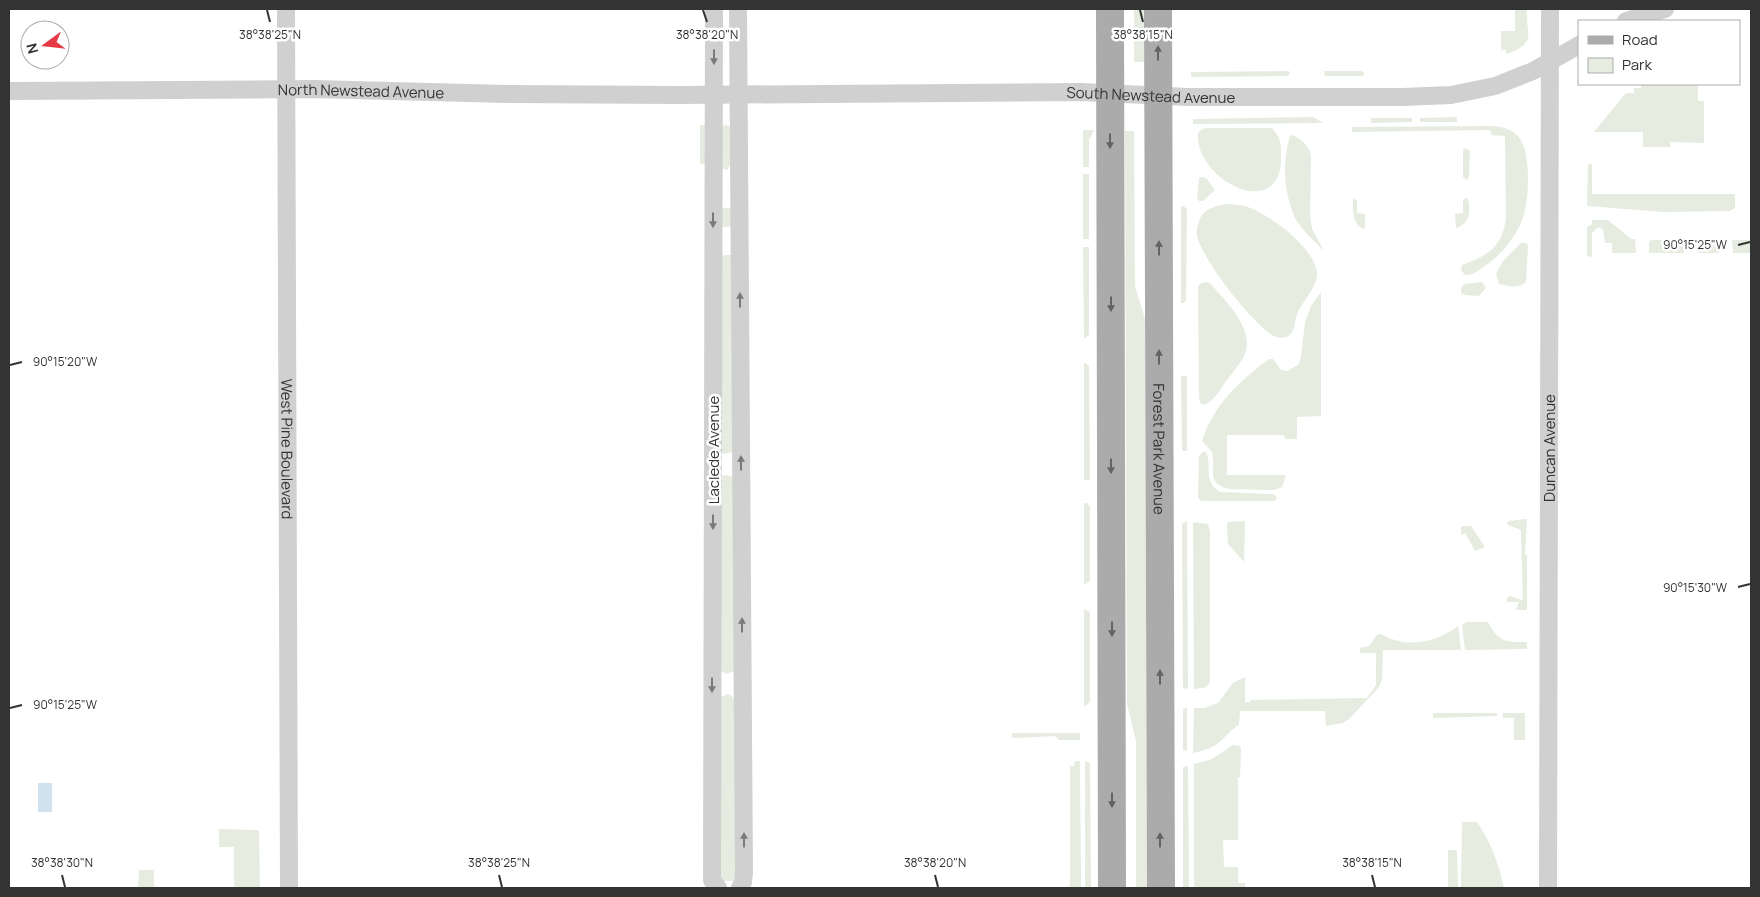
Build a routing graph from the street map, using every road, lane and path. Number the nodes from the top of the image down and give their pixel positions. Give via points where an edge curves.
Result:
1 (286, 9) edge
2 (714, 9) edge
3 (738, 9) edge
4 (1110, 9) edge
5 (1158, 9) edge
6 (1550, 9) edge
7 (1665, 9) edge
8 (1629, 20) edge
9 (1578, 46) edge
10 (1550, 62) junction
11 (286, 89) junction
12 (9, 91) edge
13 (1110, 93) junction
14 (713, 95) junction
15 (738, 95) junction
16 (1159, 96) junction
17 (289, 888) edge
18 (718, 888) edge
19 (740, 888) edge
20 (1112, 888) edge
21 (1161, 888) edge
22 (1548, 888) edge

1 - 11 street, West Pine Boulevard
2 -> 14 street, Laclede Avenue
3 - 15 street, Laclede Avenue
4 - 13 main road
16 -> 5 main road, Forest Park Avenue
6 - 10 street, Duncan Avenue
7 - 8 street
9 - 10 street, South Newstead Avenue
10 - 16 street, South Newstead Avenue via 1509,81 1451,95
10 - 22 street, Duncan Avenue
11 - 12 street, North Newstead Avenue
11 - 14 street, North Newstead Avenue
11 - 17 street, West Pine Boulevard
13 - 15 street, South Newstead Avenue
13 - 16 street, South Newstead Avenue
13 -> 20 main road
14 - 15 street, South Newstead Avenue
14 -> 18 street, Laclede Avenue via 712,880
19 -> 15 street, Laclede Avenue via 744,873
21 -> 16 main road, Forest Park Avenue

